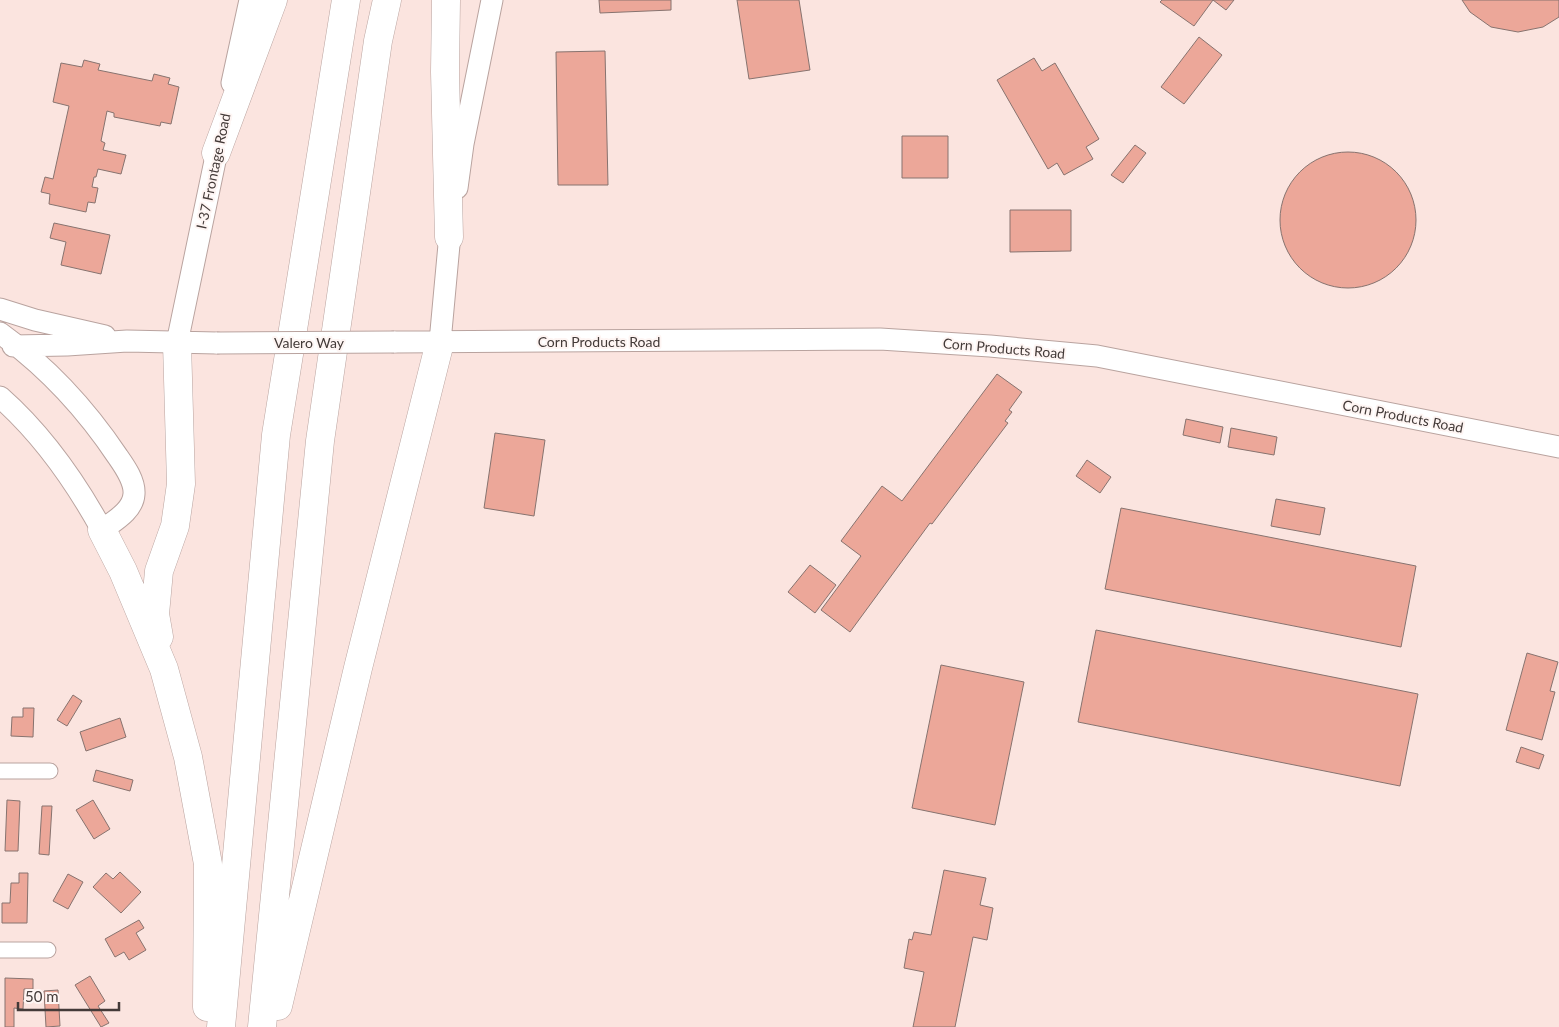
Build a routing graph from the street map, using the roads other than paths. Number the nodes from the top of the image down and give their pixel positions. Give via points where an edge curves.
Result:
1 (250, 0) edge
2 (273, 0) edge
3 (346, 0) edge
4 (387, 0) edge
5 (446, 0) edge
6 (492, 0) edge
7 (216, 153) junction
8 (449, 237) junction
9 (0, 309) edge
10 (0, 333) edge
11 (127, 341) junction
12 (440, 342) junction
13 (177, 343) junction
14 (9, 346) edge
15 (0, 397) edge
16 (1559, 447) edge
17 (102, 530) junction
18 (164, 669) junction
19 (0, 771) edge
20 (50, 771) dead end
21 (0, 950) edge
22 (48, 950) dead end
23 (206, 1027) edge
24 (221, 1027) edge
25 (262, 1027) edge
26 (274, 1027) edge

1 - 7 main road, I-37 Frontage Road
2 - 7 highway
3 - 24 highway via 276,435
4 - 25 highway via 378,41 320,441
5 - 8 highway
6 - 8 main road
7 - 13 main road, I-37 Frontage Road
8 - 12 main road
9 - 11 main road
10 - 14 main road
11 - 13 main road
11 - 14 main road
12 - 13 main road, Valero Way, bridge
12 - 16 main road, Corn Products Road via 880,339 1000,346 1097,356
12 - 26 highway via 358,668
13 - 18 highway via 181,484 175,526 159,571 155,614
14 - 17 main road via 51,376 98,428 124,466 132,483 131,507
15 - 17 main road via 19,414 69,474
17 - 18 highway
18 - 23 highway via 188,757 208,864
19 - 20 street
21 - 22 street

